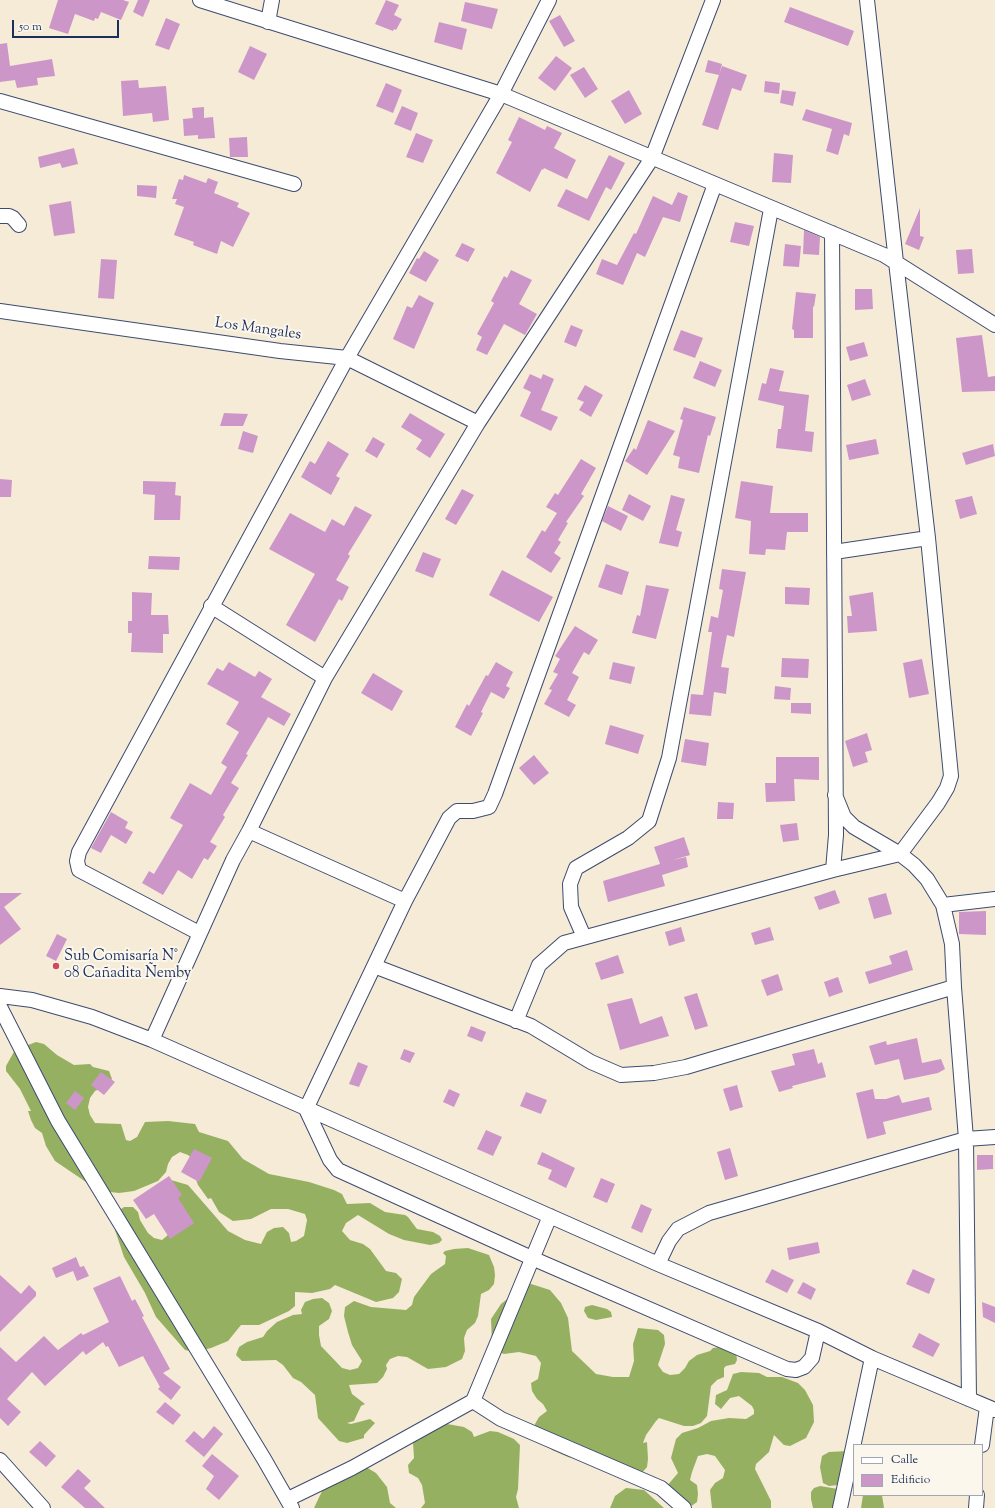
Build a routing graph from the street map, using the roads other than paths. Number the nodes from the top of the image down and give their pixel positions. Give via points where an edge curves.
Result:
1 (200, 0) edge
2 (272, 0) edge
3 (549, 0) edge
4 (713, 0) edge
5 (868, 0) edge
6 (268, 22) junction
7 (502, 94) junction
8 (0, 101) edge
9 (652, 158) junction
10 (294, 184) dead end
11 (715, 184) junction
12 (771, 209) junction
13 (0, 216) edge
14 (19, 226) dead end
15 (832, 233) junction
16 (896, 262) junction
17 (0, 311) edge
18 (995, 325) edge
19 (347, 358) junction
20 (478, 423) junction
21 (928, 538) junction
22 (834, 552) junction
23 (211, 606) junction
24 (325, 678) junction
25 (835, 796) junction
26 (249, 831) junction
27 (900, 854) junction
28 (833, 870) junction
29 (995, 899) edge
30 (406, 901) junction
31 (943, 905) junction
32 (199, 933) junction
33 (584, 937) junction
34 (374, 966) junction
35 (954, 987) junction
36 (0, 996) edge
37 (0, 1007) edge
38 (516, 1021) junction
39 (152, 1040) junction
40 (306, 1109) junction
41 (995, 1137) edge
42 (966, 1139) junction
43 (550, 1216) junction
44 (534, 1259) junction
45 (658, 1264) junction
46 (818, 1331) junction
47 (872, 1358) junction
48 (969, 1399) junction
49 (472, 1401) junction
50 (991, 1409) edge
51 (854, 1444) edge
52 (982, 1444) edge
53 (853, 1447) edge
54 (0, 1460) edge
55 (977, 1496) edge
56 (290, 1504) edge
57 (43, 1508) edge
58 (684, 1508) edge
59 (840, 1508) edge
60 (976, 1508) edge

1 - 6 street
2 - 6 street
3 - 7 street
4 - 9 street
5 - 16 street
6 - 7 street
7 - 9 street
7 - 19 street
8 - 10 street
9 - 11 street
9 - 20 street
11 - 12 street
11 - 30 street via 496,794 490,807 457,811 449,818
12 - 15 street
12 - 33 street via 669,758 649,821 628,838 576,868 570,884 571,907
13 - 14 street via 13,218
15 - 16 street
15 - 22 street
16 - 18 street
16 - 21 street
17 - 19 street, Los Mangales via 280,351
19 - 20 street, Los Mangales
19 - 23 street
20 - 24 street
21 - 22 street
21 - 27 street via 951,776 938,803
22 - 25 street
23 - 24 street
23 - 32 street via 79,852 77,861 79,870
24 - 26 street
25 - 27 street via 844,817 854,827
25 - 28 street via 836,835
26 - 30 street
26 - 32 street
27 - 28 street
27 - 31 street via 927,879
28 - 33 street
29 - 31 street
30 - 34 street
31 - 35 street via 952,944
32 - 39 street
33 - 38 street via 564,943 539,965
34 - 38 street
34 - 40 street
35 - 38 street via 686,1067 654,1073 621,1075 591,1062 531,1026
35 - 42 street
36 - 39 street via 32,1000 92,1017
37 - 56 street via 58,1121
39 - 40 street
40 - 43 street
40 - 44 street via 330,1160 338,1170
41 - 42 street
42 - 45 street via 709,1213 678,1229
42 - 48 street
43 - 44 street
43 - 45 street
44 - 46 street via 787,1368 796,1370 808,1363 812,1358
44 - 49 street
45 - 46 street
46 - 47 street
47 - 48 street
47 - 51 street
48 - 50 street
49 - 56 street
49 - 58 street via 502,1419 661,1488
50 - 52 street
53 - 59 street
54 - 57 street
55 - 60 street

